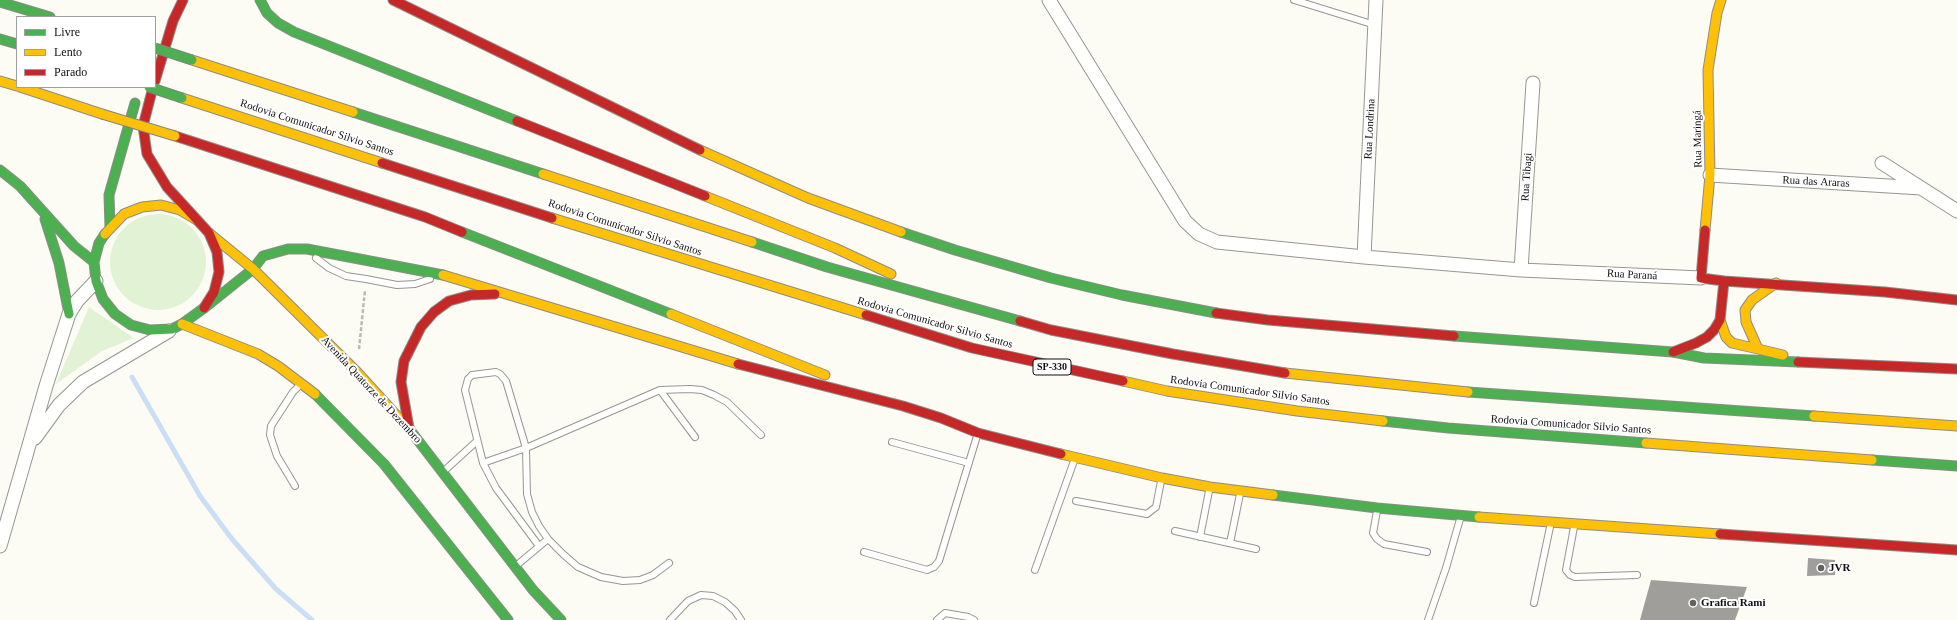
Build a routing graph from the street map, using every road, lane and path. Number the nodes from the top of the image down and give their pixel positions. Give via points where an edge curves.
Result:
1 (183, 0) edge
2 (260, 0) edge
3 (393, 0) edge
4 (1049, 0) edge
5 (1294, 0) edge
6 (1376, 0) edge
7 (1721, 0) edge
8 (0, 2) edge
9 (47, 16) edge
10 (1375, 25) junction
11 (0, 39) edge
12 (16, 44) edge
13 (156, 48) edge
14 (156, 79) edge
15 (0, 81) edge
16 (1533, 83) dead end
17 (16, 86) edge
18 (21, 88) edge
19 (153, 88) edge
20 (153, 88) edge
21 (138, 95) dead end
22 (1882, 163) dead end
23 (0, 170) edge
24 (1710, 175) junction
25 (1922, 188) junction
26 (40, 207) junction
27 (1957, 211) edge
28 (197, 220) junction
29 (110, 227) junction
30 (209, 233) junction
31 (307, 249) junction
32 (1364, 257) junction
33 (94, 262) junction
34 (252, 269) junction
35 (1521, 270) junction
36 (440, 274) junction
37 (1701, 278) junction
38 (366, 280) junction
39 (96, 281) junction
40 (1724, 281) junction
41 (1776, 283) junction
42 (513, 294) junction
43 (944, 299) junction
44 (1957, 300) edge
45 (203, 309) junction
46 (69, 314) junction
47 (1720, 320) junction
48 (177, 326) junction
49 (1758, 349) junction
50 (1673, 352) junction
51 (1828, 364) junction
52 (1957, 369) edge
53 (357, 372) junction
54 (302, 383) junction
55 (660, 390) junction
56 (903, 406) junction
57 (1957, 426) edge
58 (409, 428) junction
59 (978, 433) junction
60 (761, 434) dead end
61 (695, 437) dead end
62 (477, 441) junction
63 (892, 442) dead end
64 (29, 448) junction
65 (526, 448) junction
66 (1075, 458) junction
67 (483, 463) junction
68 (969, 463) junction
69 (1957, 466) edge
70 (443, 472) junction
71 (1162, 478) junction
72 (295, 486) dead end
73 (1210, 487) junction
74 (1241, 491) junction
75 (1076, 501) dead end
76 (1377, 508) junction
77 (1461, 516) junction
78 (1551, 522) junction
79 (1575, 523) junction
80 (1175, 531) dead end
81 (1200, 537) junction
82 (548, 539) junction
83 (1230, 543) junction
84 (0, 546) edge
85 (539, 546) junction
86 (1256, 549) dead end
87 (1957, 550) edge
88 (864, 552) dead end
89 (1427, 552) dead end
90 (669, 563) dead end
91 (515, 566) junction
92 (1035, 570) dead end
93 (1637, 575) dead end
94 (1534, 603) dead end
95 (508, 620) edge
96 (561, 620) edge
97 (670, 620) edge
98 (741, 620) edge
99 (937, 620) edge
100 (974, 620) edge
101 (1428, 620) edge

1 - 14 main road via 173,21
2 - 43 main road via 267,13 294,32 835,248
3 - 50 main road via 709,154 808,198 948,247 1052,278 1152,301 1268,320 1533,343
4 - 32 street, Rua Paraná via 1185,221 1199,234 1217,242
5 - 10 lane
6 - 10 street, Rua Londrina
7 - 24 main road, Rua Maringá via 1708,70
8 - 9 main road
10 - 32 street, Rua Londrina
11 - 12 main road
13 - 43 main road, Rodovia Comunicador Silvio Santos, bridge via 827,267
15 - 17 main road
16 - 35 street, Rua Tibagi
18 - 56 main road, bridge via 425,217
19 - 69 main road, Rodovia Comunicador Silvio Santos / SP-330, bridge via 583,227 972,348 1167,391 1297,411 1448,428
20 - 28 main road via 143,126 147,154 167,187
21 - 29 main road via 112,180 108,207
22 - 25 street
23 - 26 main road
24 - 25 street, Rua das Araras
24 - 37 main road, Rua Maringá
25 - 27 street
26 - 33 main road via 74,246
26 - 46 main road via 60,263
28 - 29 main road via 180,210 162,205 142,207 124,214
28 - 30 main road
29 - 33 main road via 99,243
30 - 34 main road, Avenida Quatorze de Dezembro
30 - 45 main road via 217,252 219,272 214,292
31 - 34 main road via 276,251 263,256
31 - 36 main road
31 - 38 lane via 329,268 346,276
32 - 35 street, Rua Paraná
33 - 39 main road
34 - 45 main road
34 - 53 main road, Avenida Quatorze de Dezembro
35 - 37 street, Rua Paraná
36 - 38 lane via 415,284 397,285
36 - 42 main road
37 - 40 main road, Rua Paraná
38 - 53 path
39 - 46 street
39 - 48 main road via 102,299 115,314 131,325 150,330
40 - 41 main road, Rua Paraná
40 - 47 main road
41 - 44 main road, Rua Paraná
41 - 49 main road via 1752,300 1745,310 1750,335
42 - 56 main road via 570,314 769,373
42 - 58 main road via 471,295 449,301 434,312 421,327 404,361 401,382
43 - 57 main road, Rodovia Comunicador Silvio Santos via 1051,330 1298,375 1452,391
45 - 48 main road
46 - 64 street
47 - 49 main road via 1726,336 1732,342
47 - 50 main road via 1707,337
48 - 54 main road via 258,354
48 - 64 street via 83,382 60,405
49 - 51 main road
50 - 51 main road via 1704,358
51 - 52 main road
53 - 58 main road, Avenida Quatorze de Dezembro
54 - 72 lane via 292,392 271,426 270,435 277,456
54 - 95 main road via 384,464
55 - 60 lane via 702,390 714,395 727,402
55 - 61 lane
55 - 65 lane
56 - 59 main road
58 - 70 main road, Avenida Quatorze de Dezembro
59 - 66 main road
59 - 68 lane
62 - 65 lane via 465,390 466,384 472,375 496,372 506,381
62 - 67 lane
62 - 70 lane
63 - 68 lane
64 - 84 street
65 - 67 lane
65 - 82 lane via 527,494 532,512
66 - 71 main road
66 - 92 lane
67 - 85 lane via 496,488
68 - 88 lane via 939,561 934,567 927,570
70 - 91 main road, Avenida Quatorze de Dezembro
71 - 73 main road
71 - 75 lane via 1156,506 1147,514
73 - 74 main road
73 - 81 lane
74 - 76 main road
74 - 83 lane
76 - 77 main road
76 - 89 lane via 1373,533 1377,539 1384,544
77 - 78 main road
77 - 101 lane
78 - 79 main road
78 - 94 lane
79 - 87 main road
79 - 93 lane via 1566,570 1570,575
80 - 81 lane
81 - 83 lane
82 - 85 lane
82 - 90 lane via 578,567 601,577 623,581 640,580 653,575
83 - 86 lane
85 - 91 lane
91 - 96 main road, Avenida Quatorze de Dezembro
97 - 98 lane via 688,602 701,595 713,596 725,602
99 - 100 lane via 945,613 951,613

